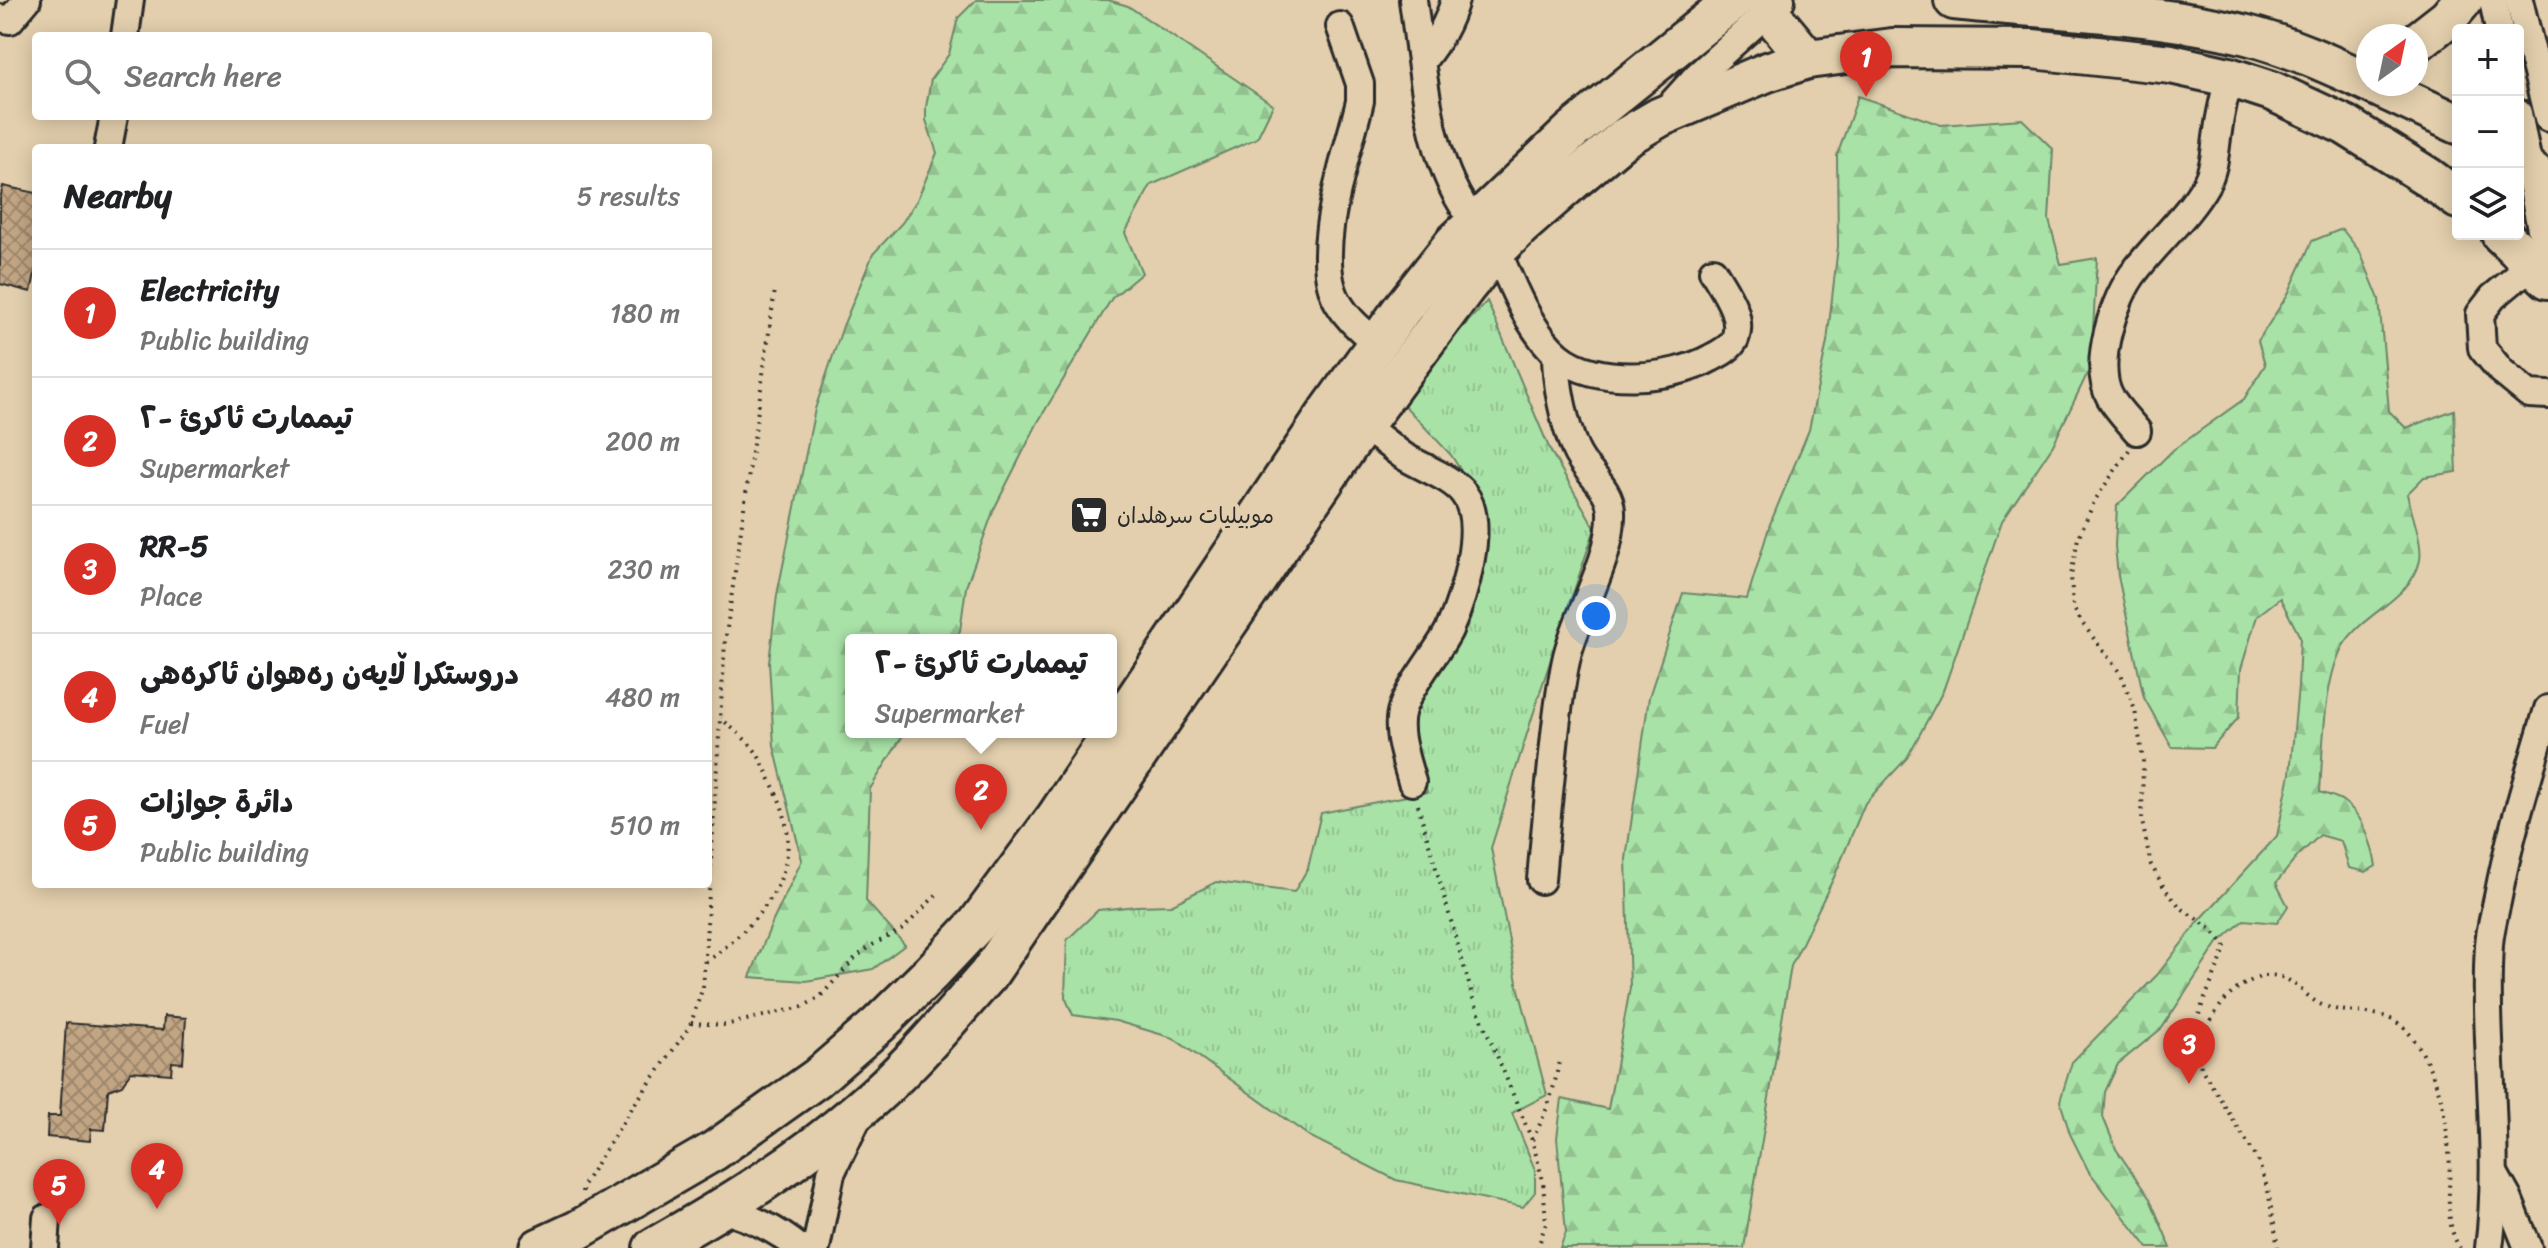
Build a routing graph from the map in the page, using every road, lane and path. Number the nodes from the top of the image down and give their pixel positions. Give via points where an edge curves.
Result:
1 (27, 0) edge
2 (130, 0) edge
3 (1413, 0) edge
4 (1455, 0) edge
5 (1954, 0) edge
6 (2463, 0) edge
7 (2493, 0) edge
8 (2519, 0) edge
9 (1761, 4) edge
10 (0, 18) edge
11 (2498, 24) edge
12 (1340, 26) dead end
13 (126, 32) edge
14 (2428, 34) edge
15 (2271, 42) junction
16 (2356, 52) edge
17 (1808, 59) junction
18 (1422, 61) junction
19 (2229, 77) junction
20 (2356, 77) edge
21 (2400, 96) edge
22 (2546, 102) edge
23 (2524, 108) edge
24 (1660, 117) junction
25 (2452, 119) edge
26 (113, 120) edge
27 (2524, 134) edge
28 (109, 144) edge
29 (2532, 167) edge
30 (2443, 176) edge
31 (1486, 236) junction
32 (2508, 240) edge
33 (2543, 269) edge
34 (1713, 271) dead end
35 (775, 290) dead end
36 (1377, 344) junction
37 (1556, 354) junction
38 (2548, 395) edge
39 (1363, 425) junction
40 (2137, 431) joint
41 (2548, 709) edge
42 (721, 718) junction
43 (1117, 726) edge
44 (1109, 738) edge
45 (1412, 782) joint
46 (712, 864) edge
47 (1541, 880) dead end
48 (711, 888) edge
49 (939, 892) dead end
50 (706, 962) junction
51 (691, 1023) junction
52 (2199, 1052) junction
53 (1559, 1060) dead end
54 (863, 1107) junction
55 (1532, 1140) junction
56 (2492, 1170) junction
57 (722, 1209) junction
58 (47, 1218) dead end
59 (578, 1230) junction
60 (785, 1244) edge
61 (45, 1248) edge
62 (539, 1248) edge
63 (653, 1248) edge
64 (816, 1248) edge
65 (1538, 1248) edge
66 (2278, 1248) edge
67 (2460, 1248) edge
68 (2489, 1248) edge
69 (2528, 1248) edge

1 - 10 street via 10,20
2 - 13 street
3 - 18 street
4 - 18 street via 1439,41
5 - 15 highway via 2183,23
6 - 14 highway
7 - 11 street
8 - 22 street
9 - 17 highway
9 - 24 street
9 - 31 highway via 1572,131
12 - 36 street via 1360,84 1360,101 1330,226 1328,276 1351,322
15 - 16 highway
15 - 20 highway
17 - 19 highway via 1892,48 2032,49 2171,64
17 - 24 highway
18 - 31 street via 1436,143 1450,182
19 - 30 highway via 2272,91
19 - 40 street via 2206,183 2135,270 2110,322 2103,373 2109,396
21 - 25 highway
22 - 23 street
24 - 31 highway
26 - 28 street
27 - 29 street
29 - 33 street
31 - 36 highway via 1454,243
31 - 37 street
31 - 39 highway via 1466,287
32 - 33 highway
33 - 38 street via 2493,297 2480,314 2482,348 2501,371 2529,394
34 - 37 street via 1732,302 1735,340 1700,364 1656,376 1619,375 1592,372
35 - 42 path via 725,642
36 - 43 highway
37 - 47 street via 1575,451 1605,491 1611,509 1600,568 1566,661
39 - 45 street via 1454,483 1472,516 1475,538 1449,630 1402,709 1400,725
39 - 54 highway via 988,975
40 - 52 path via 2078,538 2071,576 2073,607 2121,674 2135,710 2143,760 2142,821 2151,865 2180,907 2225,946 2195,1026
41 - 56 street via 2506,856 2489,941
42 - 46 path
42 - 50 path via 754,749 780,801 789,834 785,868 768,903 737,939
44 - 59 highway via 977,924 878,1025 817,1078 714,1151
45 - 55 path via 1473,998
48 - 50 path
49 - 51 path via 903,929 856,957 819,998 802,1007 725,1025
50 - 51 path
51 - 59 path via 583,1185
52 - 66 path via 2201,1068 2258,1160
52 - 67 path via 2222,1003 2237,988 2261,977 2278,976 2318,1003 2351,1013 2376,1012 2403,1026 2438,1089 2449,1153 2449,1208
53 - 55 path via 1555,1086
54 - 57 highway
54 - 64 street via 831,1173
55 - 65 path via 1546,1222
56 - 68 street
56 - 69 street
57 - 60 street via 757,1220
57 - 63 highway
58 - 61 street
59 - 62 highway

